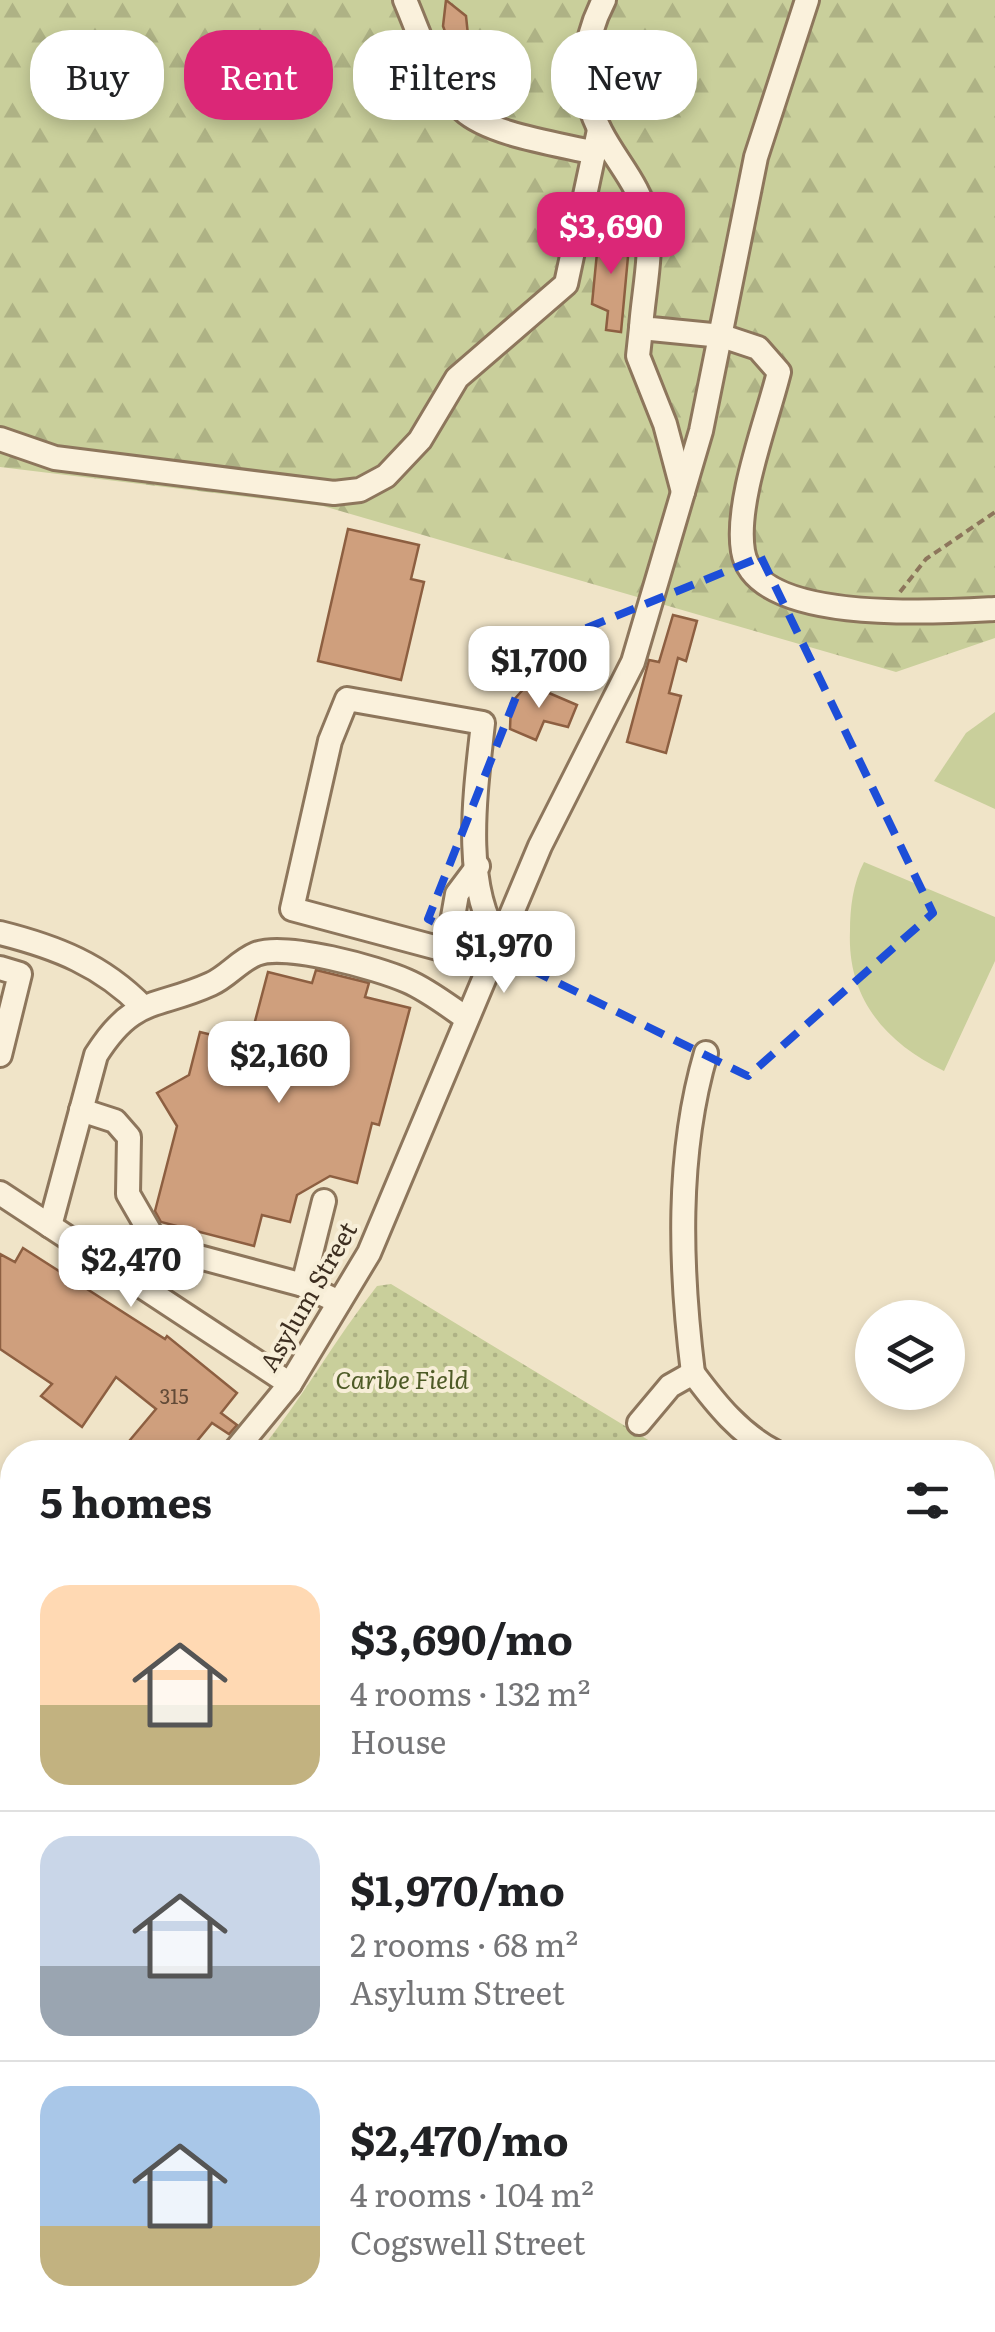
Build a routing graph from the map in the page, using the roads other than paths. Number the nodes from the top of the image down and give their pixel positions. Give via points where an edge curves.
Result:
1 (405, 0) edge
2 (604, 0) edge
3 (807, 0) edge
4 (597, 142) junction
5 (585, 208) junction
6 (648, 224) junction
7 (641, 328) junction
8 (722, 336) junction
9 (0, 439) edge
10 (683, 492) junction
11 (995, 610) edge
12 (478, 866) junction
13 (0, 933) edge
14 (499, 941) junction
15 (447, 951) junction
16 (488, 967) junction
17 (0, 968) edge
18 (142, 1007) junction
19 (466, 1018) junction
20 (706, 1053) dead end
21 (0, 1055) edge
22 (82, 1110) junction
23 (0, 1193) edge
24 (324, 1200) dead end
25 (50, 1226) junction
26 (303, 1286) junction
27 (339, 1302) junction
28 (693, 1373) junction
29 (290, 1384) junction
30 (639, 1423) dead end
31 (244, 1440) edge
32 (754, 1440) edge

1 - 4 street via 463,110 522,135
2 - 4 street via 582,73
3 - 8 street, Asylum Street via 756,158
4 - 5 street
4 - 6 street via 635,183
5 - 6 street
5 - 9 street via 566,284 456,378 420,440 386,476 360,490 334,493 54,458
6 - 7 street
7 - 8 street
7 - 10 street via 638,356
8 - 10 street, Asylum Street
8 - 11 street via 758,348 778,372 743,517 743,554 758,580 785,596 884,611
10 - 14 street, Asylum Street via 633,662
12 - 14 street via 480,905
12 - 15 street via 457,894
12 - 15 street via 475,804 483,722 347,699 330,741 292,909
13 - 18 street via 80,959 115,978
14 - 16 street, Asylum Street
15 - 16 street
16 - 19 street, Asylum Street
17 - 21 street via 20,974
18 - 19 street via 210,985 269,952 405,980
18 - 22 street via 96,1055
19 - 27 street, Asylum Street via 369,1254
20 - 28 street via 685,1144
22 - 25 street
22 - 26 street via 125,1129 128,1194 158,1246
23 - 25 street
24 - 26 street
25 - 29 street
26 - 27 street
27 - 29 street, Asylum Street
28 - 30 street via 670,1386
28 - 32 street
29 - 31 street, Asylum Street

